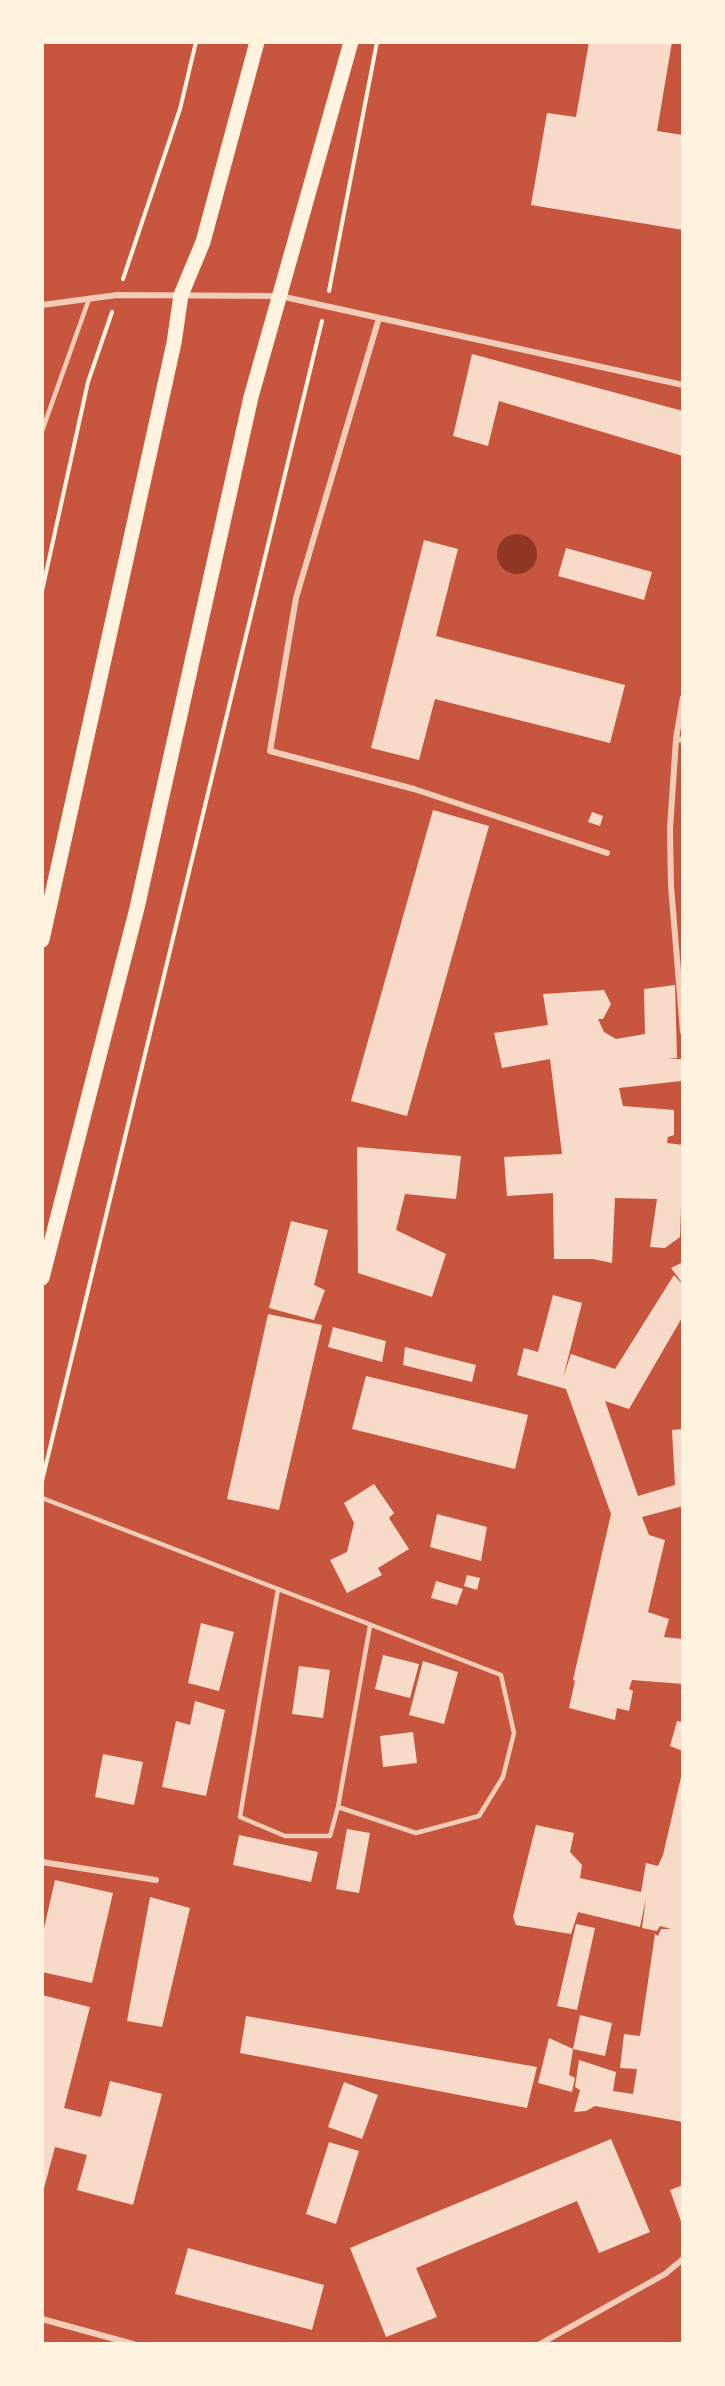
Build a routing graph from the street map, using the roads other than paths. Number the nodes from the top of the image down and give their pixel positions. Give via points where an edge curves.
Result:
1 (256, 42) edge
2 (351, 42) edge
3 (182, 295) junction
4 (280, 296) junction
5 (89, 299) junction
6 (42, 305) edge
7 (379, 318) junction
8 (683, 385) edge
9 (42, 430) edge
10 (683, 697) edge
11 (679, 739) edge
12 (607, 853) dead end
13 (42, 940) edge
14 (683, 1032) edge
15 (42, 1278) edge
16 (42, 1498) edge
17 (278, 1589) junction
18 (370, 1626) junction
19 (338, 1807) junction
20 (42, 1862) edge
21 (156, 1880) dead end
22 (683, 2259) edge
23 (42, 2319) edge
24 (133, 2344) edge
25 (540, 2344) edge

1 - 3 main road via 202,242
2 - 4 main road
3 - 4 street
3 - 5 street
3 - 13 main road
4 - 7 street
4 - 15 main road via 250,397 137,908
5 - 6 street
5 - 9 lane
7 - 8 street
7 - 12 street via 296,598 270,751 414,789
10 - 11 street
11 - 14 street via 670,829
16 - 17 lane
17 - 18 lane
17 - 19 lane via 240,1817 285,1836 330,1836
18 - 19 lane
18 - 19 lane via 501,1675 514,1733 503,1777 479,1816 416,1833
20 - 21 street
22 - 25 street via 665,2274
23 - 24 street

